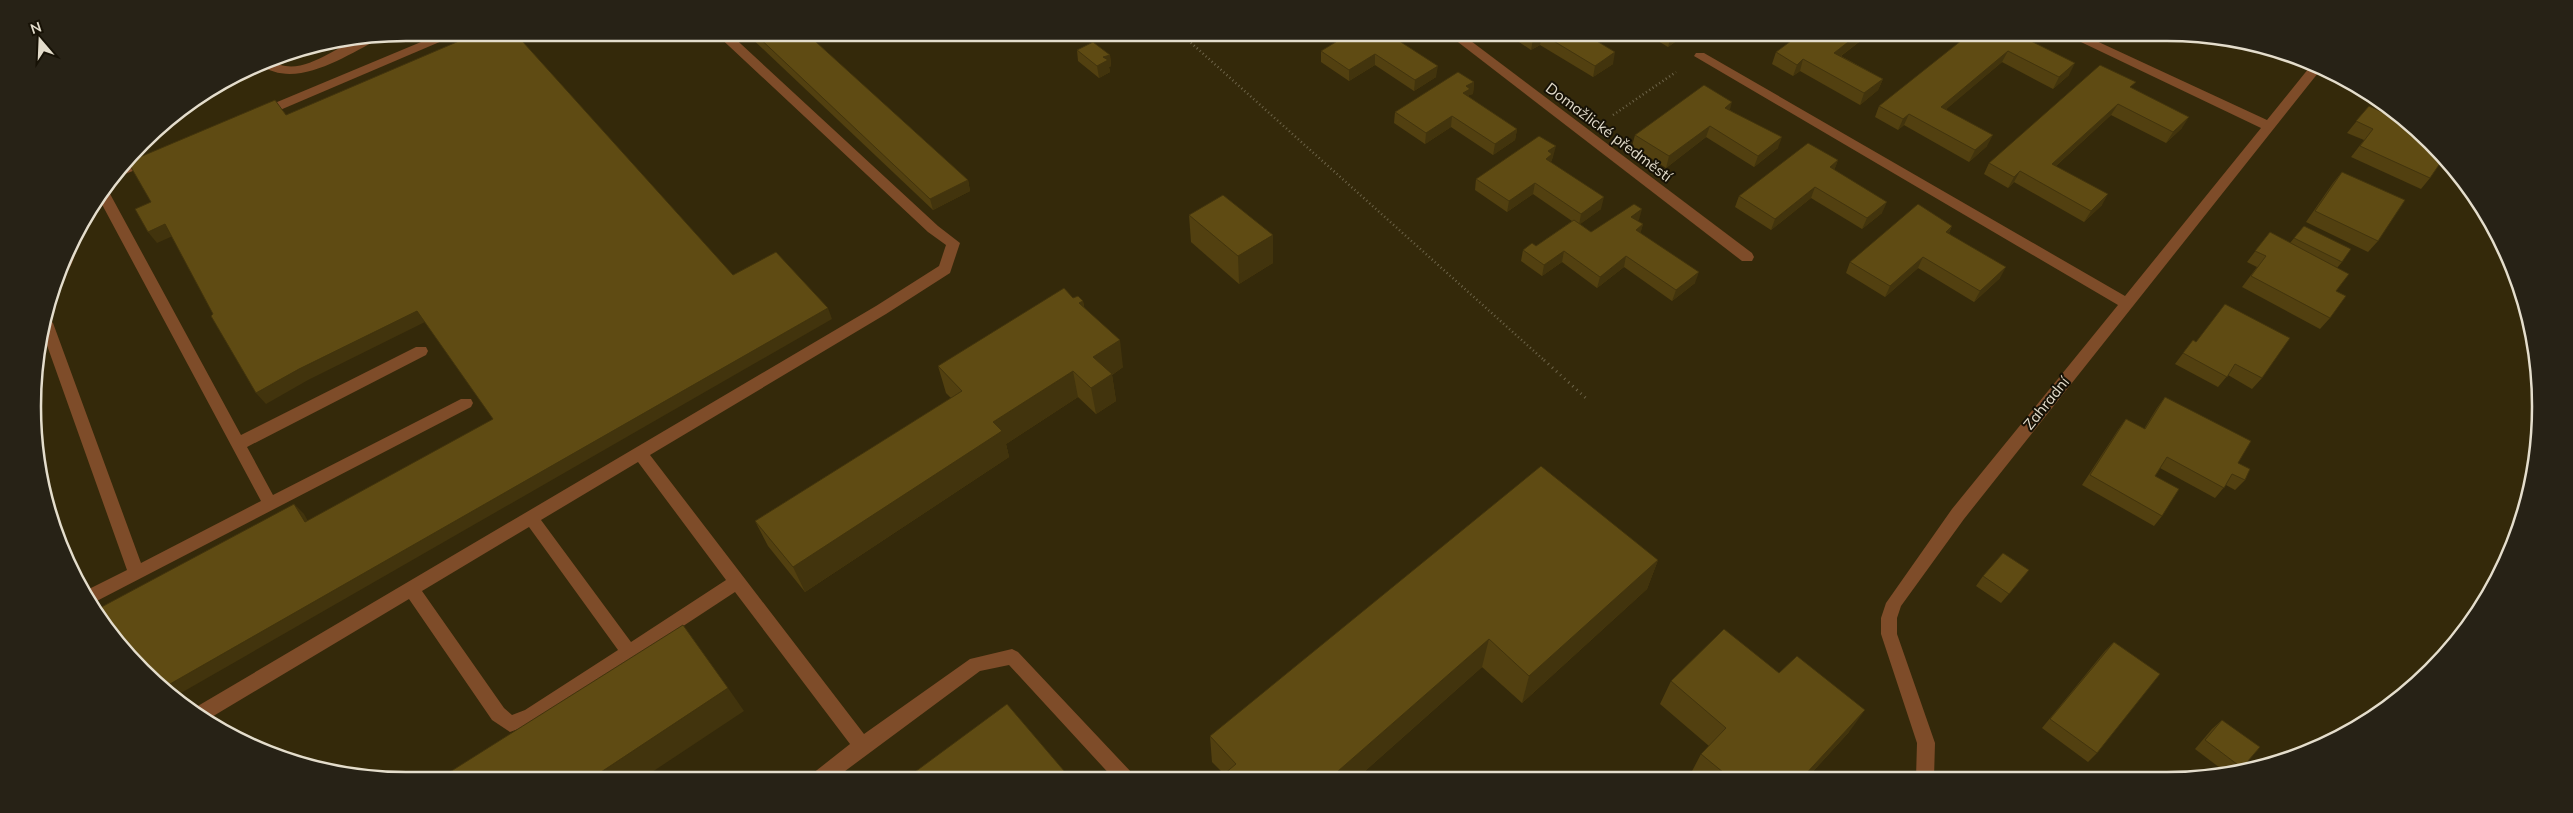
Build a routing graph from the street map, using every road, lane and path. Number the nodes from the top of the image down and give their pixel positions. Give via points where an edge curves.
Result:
1 (435, 41) edge
2 (730, 41) edge
3 (1189, 41) edge
4 (1463, 41) edge
5 (2085, 41) edge
6 (359, 44) edge
7 (1700, 56) joint
8 (269, 68) edge
9 (2313, 72) edge
10 (254, 116) edge
11 (2268, 126) junction
12 (1586, 134) junction
13 (161, 154) edge
14 (132, 166) edge
15 (106, 200) edge
16 (1748, 257) dead end
17 (2126, 303) junction
18 (49, 331) edge
19 (421, 352) dead end
20 (1588, 400) dead end
21 (466, 403) dead end
22 (238, 444) junction
23 (640, 453) junction
24 (270, 504) junction
25 (531, 518) junction
26 (136, 573) junction
27 (737, 582) junction
28 (411, 589) junction
29 (94, 595) edge
30 (629, 652) junction
31 (205, 711) edge
32 (862, 746) junction
33 (828, 772) edge
34 (1119, 772) edge
35 (1925, 772) edge

1 - 10 street
2 - 23 street via 933,229 953,243 945,269
3 - 20 path
4 - 12 street, Domažlické předměstí
5 - 11 street
6 - 8 street via 303,68 286,71
7 - 12 path
7 - 17 street
9 - 11 street, Zahradní
11 - 17 street, Zahradní
12 - 16 street, Domažlické předměstí
13 - 14 street
15 - 22 street
17 - 35 street, Zahradní via 1964,506 1894,603 1889,618 1889,634 1926,743
18 - 26 street
19 - 22 street
21 - 24 street
22 - 24 street
23 - 25 street
23 - 27 street
24 - 26 street
25 - 28 street
25 - 30 street
26 - 29 street
27 - 30 street
27 - 32 street
28 - 30 street via 498,714 510,724 531,716
28 - 31 street
32 - 33 street
32 - 34 street via 976,664 1012,657

